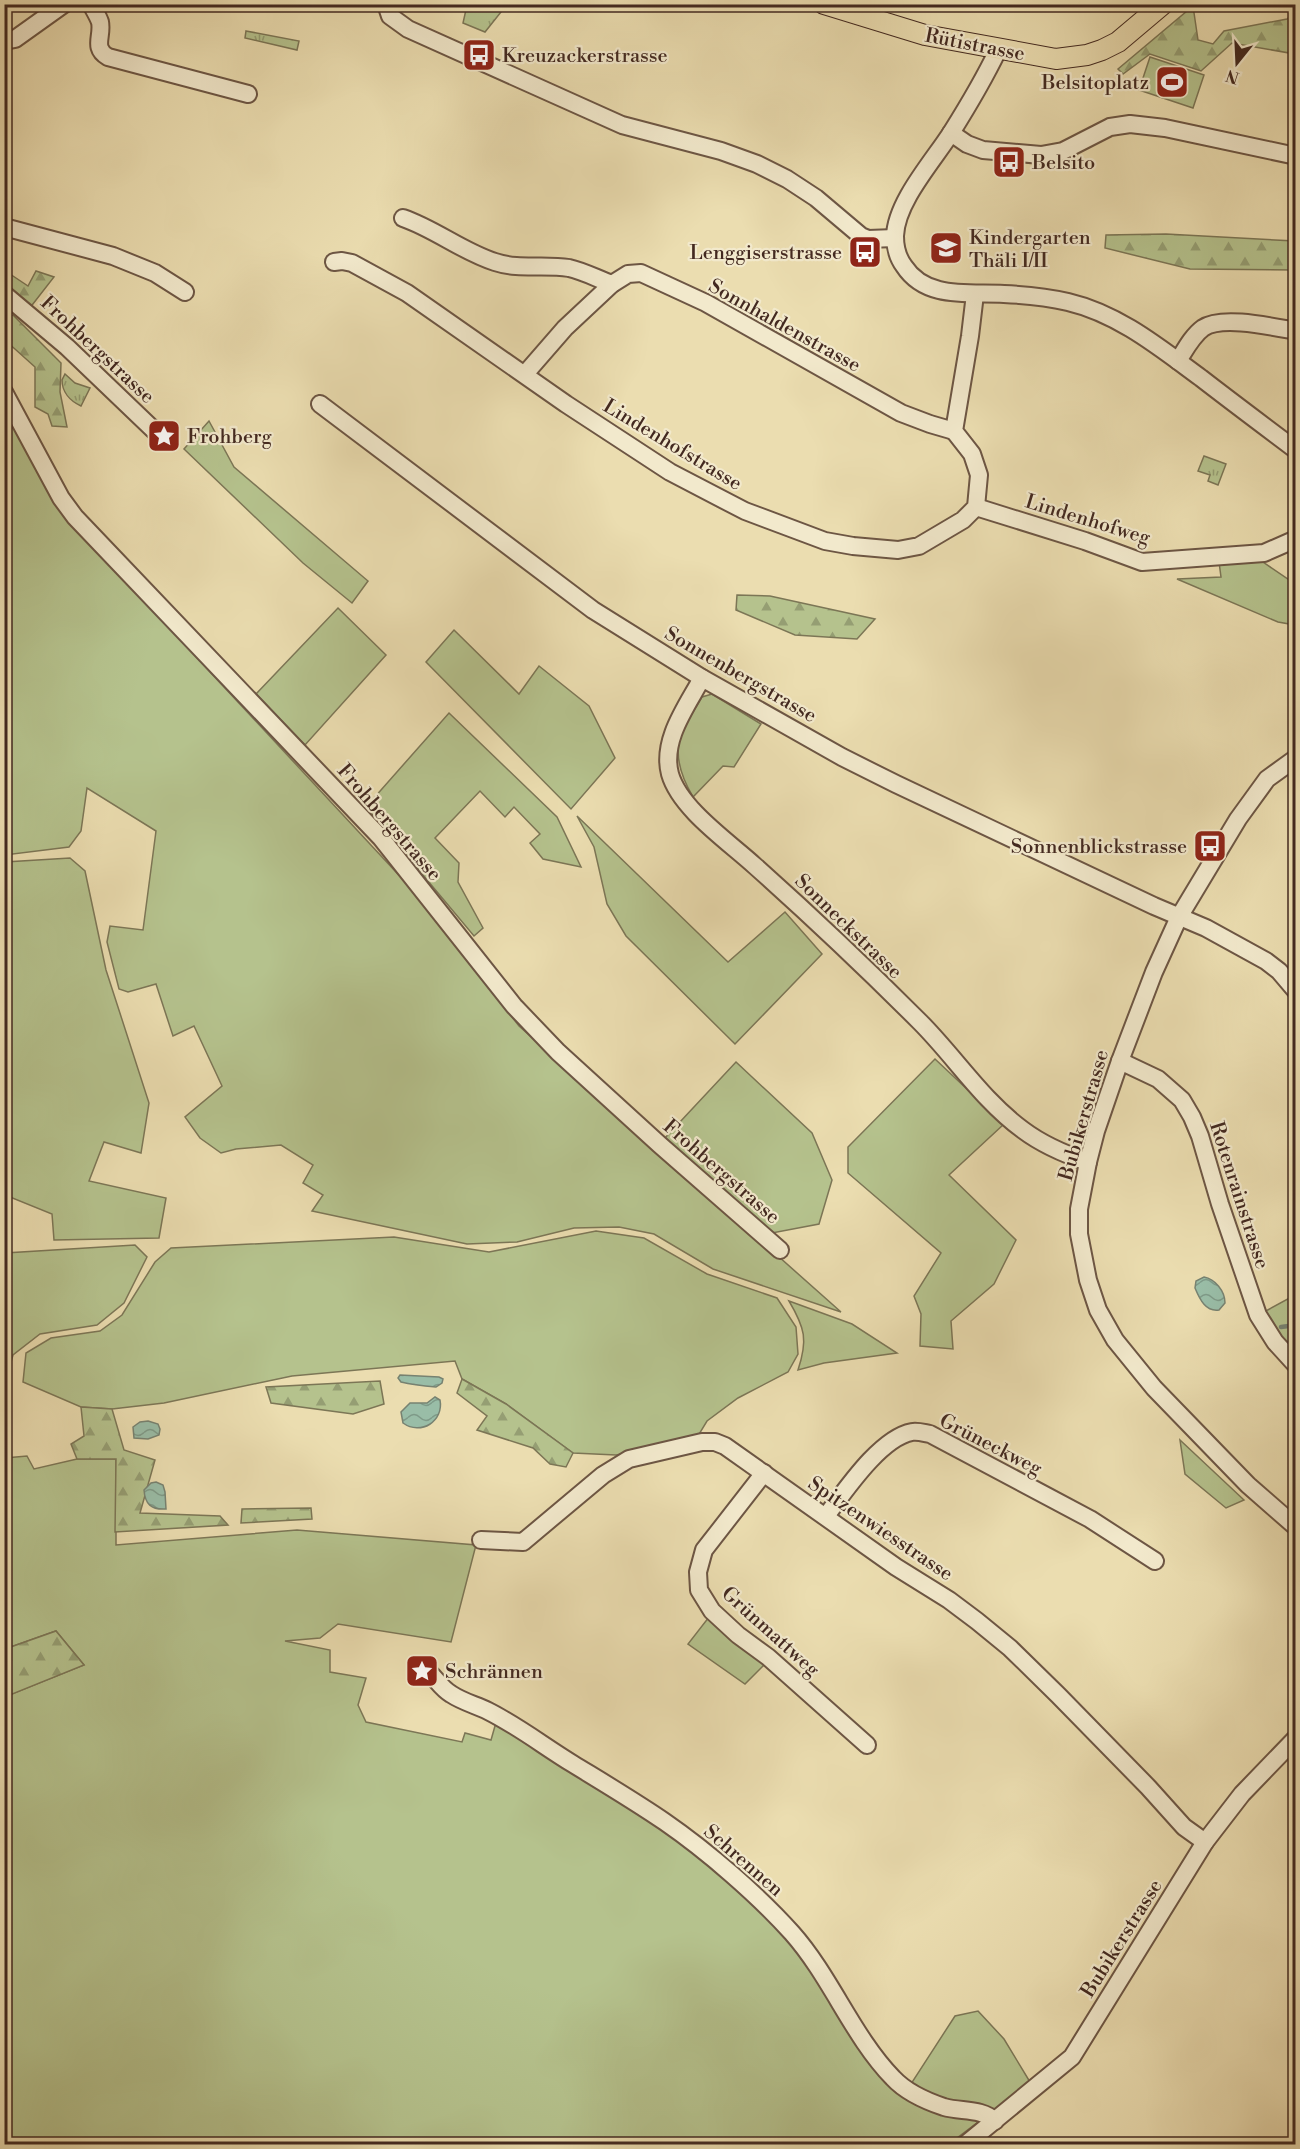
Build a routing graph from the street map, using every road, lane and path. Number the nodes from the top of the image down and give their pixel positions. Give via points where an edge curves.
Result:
1 (64, 4) edge
2 (92, 4) edge
3 (386, 4) edge
4 (824, 4) edge
5 (1163, 4) edge
6 (844, 7) edge
7 (4, 41) edge
8 (998, 50) junction
9 (248, 94) dead end
10 (951, 133) junction
11 (1296, 156) edge
12 (403, 218) dead end
13 (4, 227) edge
14 (895, 238) junction
15 (334, 262) dead end
16 (612, 284) junction
17 (185, 292) dead end
18 (4, 294) edge
19 (975, 294) junction
20 (1296, 331) edge
21 (1178, 361) junction
22 (525, 374) junction
23 (4, 392) edge
24 (320, 404) dead end
25 (954, 431) junction
26 (161, 436) dead end
27 (1296, 450) edge
28 (975, 507) junction
29 (1296, 539) edge
30 (702, 678) junction
31 (1296, 758) edge
32 (1179, 917) junction
33 (1296, 991) edge
34 (1120, 1061) junction
35 (1088, 1162) junction
36 (780, 1250) dead end
37 (1296, 1365) edge
38 (764, 1473) junction
39 (826, 1516) junction
40 (1296, 1527) edge
41 (481, 1540) dead end
42 (1155, 1561) dead end
43 (422, 1667) dead end
44 (1296, 1738) edge
45 (867, 1745) dead end
46 (1205, 1842) junction
47 (994, 2121) junction
48 (966, 2145) edge

1 - 7 street via 15,39
2 - 9 street via 99,20 98,48 102,54
3 - 14 street via 390,16 408,29 622,125 757,164 816,198 861,236
4 - 6 main road, Rütistrasse
5 - 8 main road, Rütistrasse via 1118,42 1087,55 1056,59
6 - 8 main road, Rütistrasse via 925,35
8 - 10 street
10 - 11 street via 983,150 1041,155 1063,151 1110,127 1130,124
10 - 14 street via 904,207
12 - 16 street via 492,261 509,266 571,269
13 - 17 street via 113,256 155,273
14 - 19 street via 902,263 914,278 930,288
15 - 22 street, Lindenhofstrasse via 352,263 407,293
16 - 22 street, Sonnhaldenstrasse via 565,328
16 - 25 street, Sonnhaldenstrasse via 633,273 664,283 901,412
18 - 26 street, Frohbergstrasse
19 - 21 street via 1003,293 1085,306 1113,318
19 - 25 street
20 - 21 street via 1212,323 1196,334
21 - 27 street
22 - 28 street, Lindenhofstrasse via 670,472 745,511 825,541 881,549 911,548 963,520
23 - 36 street, Frohbergstrasse via 75,517 381,838 514,1005 558,1052
24 - 30 street, Sonnenbergstrasse via 593,610
25 - 28 street via 977,467 980,483
28 - 29 street, Lindenhofweg via 1142,562 1264,553
30 - 32 street, Sonnenbergstrasse via 842,757
30 - 35 street, Sonneckstrasse via 671,737 668,756 670,774 691,808 921,1023 1022,1130 1047,1146
31 - 32 street, Bubikerstrasse via 1267,779
32 - 33 street via 1266,961
32 - 34 street, Bubikerstrasse
34 - 35 street, Bubikerstrasse
34 - 37 street, Rotenrainstrasse via 1166,1085 1192,1117 1258,1315
35 - 40 street, Bubikerstrasse via 1079,1209 1079,1234 1098,1310 1115,1340 1161,1396 1248,1485
38 - 39 street, Spitzenwiesstrasse
38 - 41 street, Spitzenwiesstrasse via 715,1442 630,1459 617,1465 523,1542
38 - 45 street, Grünmattweg via 704,1550 698,1572 699,1590 711,1611
39 - 42 street, Grüneckweg via 875,1456 902,1435 914,1431 930,1434 1079,1513
39 - 46 street, Spitzenwiesstrasse via 949,1600 1010,1648 1184,1827
43 - 47 street, Schrennen via 443,1689 489,1711 689,1839 792,1933 894,2080 924,2099 988,2114
44 - 46 street, Bubikerstrasse via 1242,1794
46 - 47 street, Bubikerstrasse via 1072,2057
47 - 48 street, Bubikerstrasse

